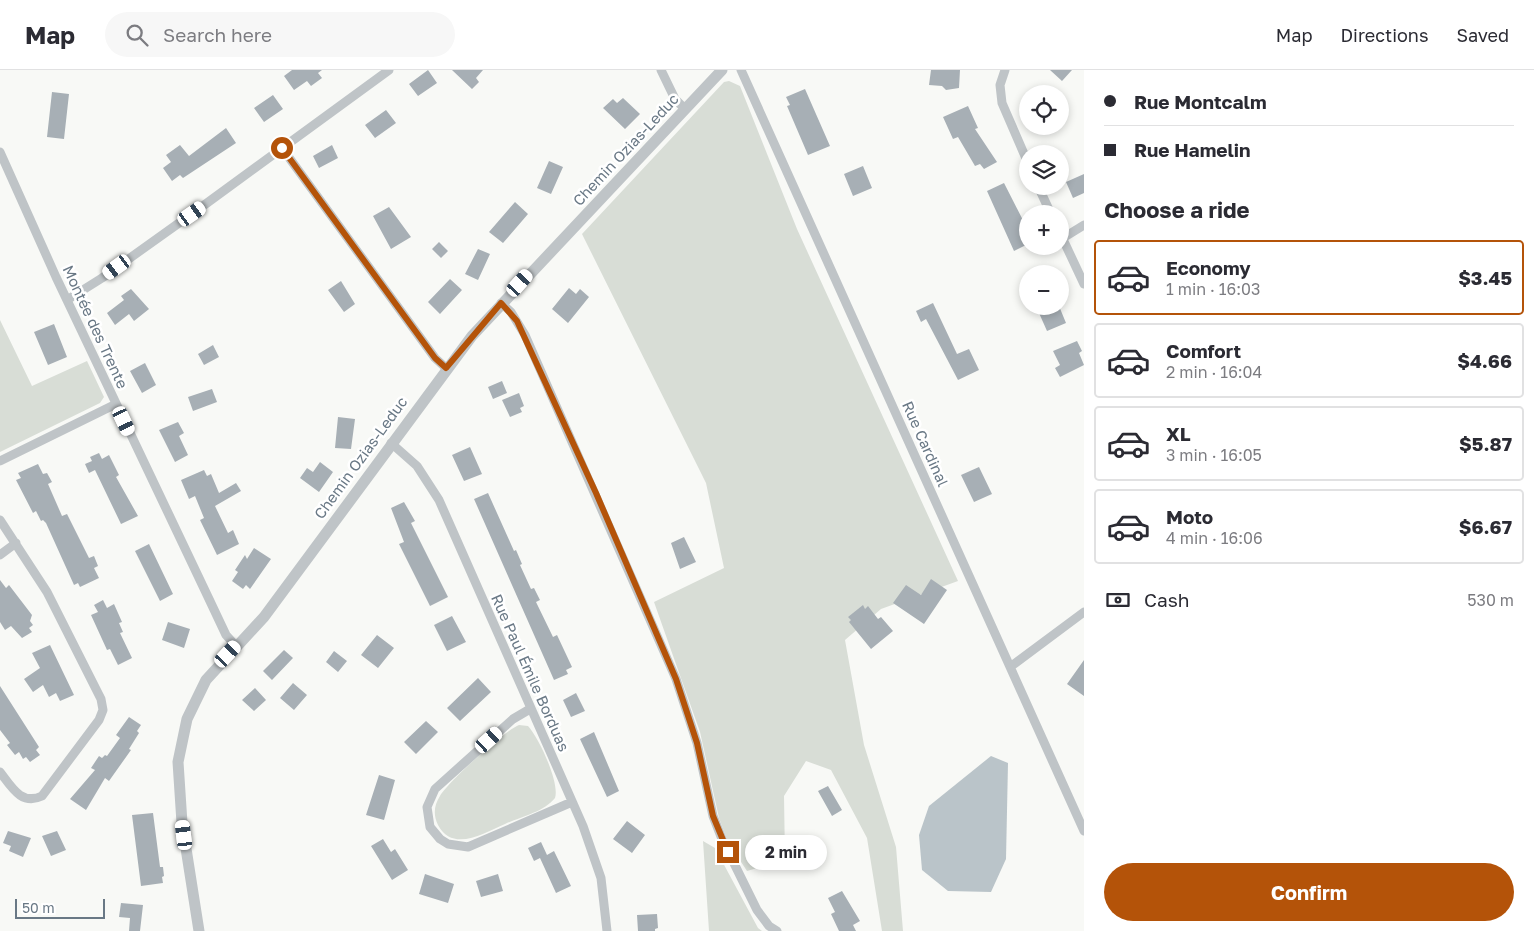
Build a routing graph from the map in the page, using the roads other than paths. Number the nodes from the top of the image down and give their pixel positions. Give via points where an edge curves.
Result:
1 (389, 70) edge
2 (661, 70) edge
3 (722, 70) edge
4 (741, 70) edge
5 (1005, 70) edge
6 (685, 109) junction
7 (1020, 145) edge
8 (282, 148) junction
9 (0, 152) edge
10 (1084, 225) edge
11 (1069, 232) edge
12 (1069, 252) edge
13 (1084, 284) edge
14 (67, 300) junction
15 (501, 303) junction
16 (446, 368) junction
17 (116, 404) junction
18 (391, 443) junction
19 (0, 462) edge
20 (0, 520) edge
21 (16, 543) junction
22 (0, 554) edge
23 (1084, 612) edge
24 (236, 646) junction
25 (1010, 667) junction
26 (530, 709) junction
27 (0, 772) edge
28 (572, 802) junction
29 (1084, 831) edge
30 (199, 931) edge
31 (607, 931) edge
32 (777, 931) edge

1 - 8 street
2 - 6 street via 675,98
3 - 6 street, Chemin Ozias-Leduc
4 - 25 street, Rue Cardinal
5 - 7 street via 1000,85 1002,103
6 - 15 street, Chemin Ozias-Leduc
8 - 14 street
8 - 16 street via 430,351
9 - 14 street, Montée des Trente
10 - 11 street
12 - 13 street
14 - 17 street, Montée des Trente
15 - 16 street, Chemin Ozias-Leduc
15 - 32 street via 511,312 525,335 676,679 722,839 757,910
16 - 18 street, Chemin Ozias-Leduc
17 - 19 street
17 - 24 street, Montée des Trente via 226,636
18 - 24 street, Chemin Ozias-Leduc via 264,617
18 - 26 street, Rue Paul Émile Borduas via 411,459 434,490
20 - 21 street
21 - 22 street
21 - 27 street via 68,631 101,699 103,710 99,720 42,796 31,799 20,796
23 - 25 street
24 - 30 street, Chemin Ozias-Leduc via 213,671 195,698 184,728 179,756 179,799
25 - 29 street, Rue Cardinal
26 - 28 street, Rue Paul Émile Borduas
26 - 28 street via 513,719 435,789 427,807 430,827 444,842 468,847
28 - 31 street, Rue Paul Émile Borduas via 598,867

